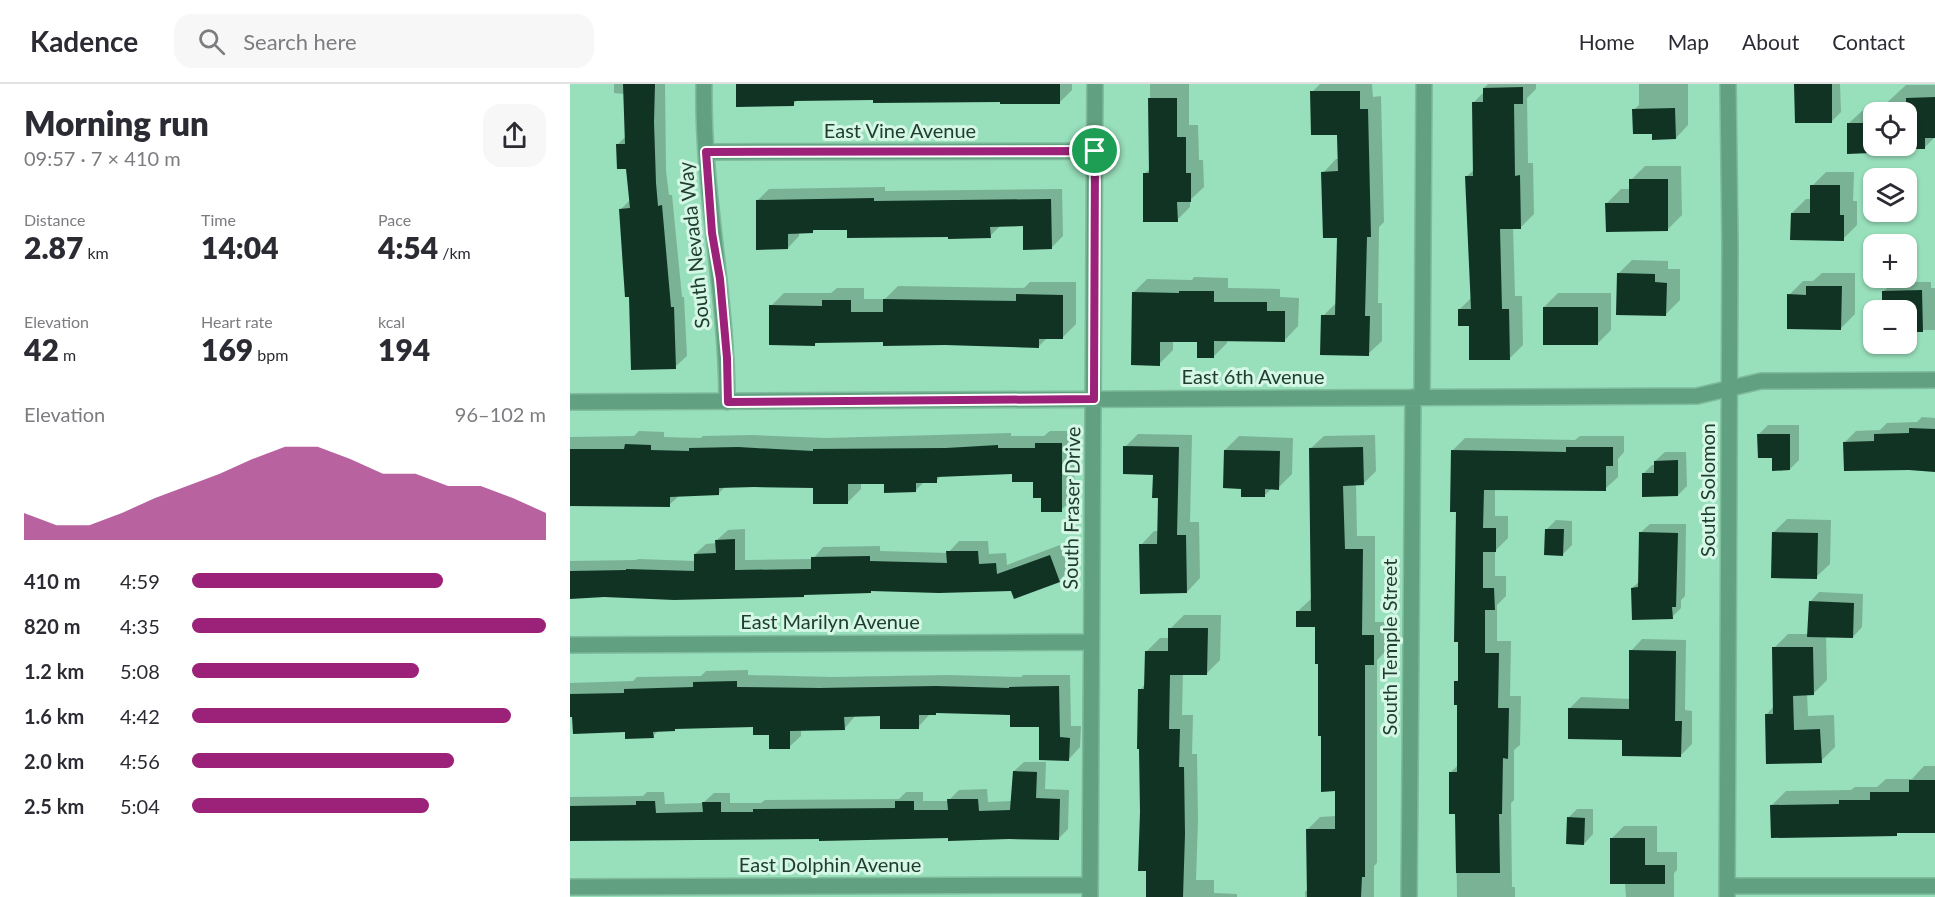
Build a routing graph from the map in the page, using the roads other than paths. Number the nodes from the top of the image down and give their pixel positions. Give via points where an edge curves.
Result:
1 (704, 84) edge
2 (1095, 84) edge
3 (1424, 84) edge
4 (1728, 84) edge
5 (1095, 151) junction
6 (706, 152) junction
7 (1935, 380) edge
8 (1729, 389) junction
9 (1418, 397) junction
10 (1094, 399) junction
11 (570, 402) edge
12 (728, 402) junction
13 (1091, 642) junction
14 (570, 645) edge
15 (1935, 886) edge
16 (570, 887) edge
17 (1090, 891) edge
18 (1727, 891) edge
19 (1409, 897) edge

1 - 6 street, South Nevada Way
2 - 5 street, South Fraser Drive
3 - 9 street, South Temple Street
4 - 8 street, South Solomon
5 - 6 street, East Vine Avenue
5 - 10 street, South Fraser Drive
6 - 12 street, South Nevada Way
7 - 8 street, East 6th Avenue via 1761,381
8 - 9 street, East 6th Avenue via 1697,396
8 - 18 street, South Solomon
9 - 10 street, East 6th Avenue
9 - 19 street, South Temple Street
10 - 12 street, East 6th Avenue
10 - 13 street, South Fraser Drive
11 - 12 street, East 6th Avenue
13 - 14 street, East Marilyn Avenue
13 - 17 street, South Fraser Drive
15 - 18 street
16 - 17 street, East Dolphin Avenue

